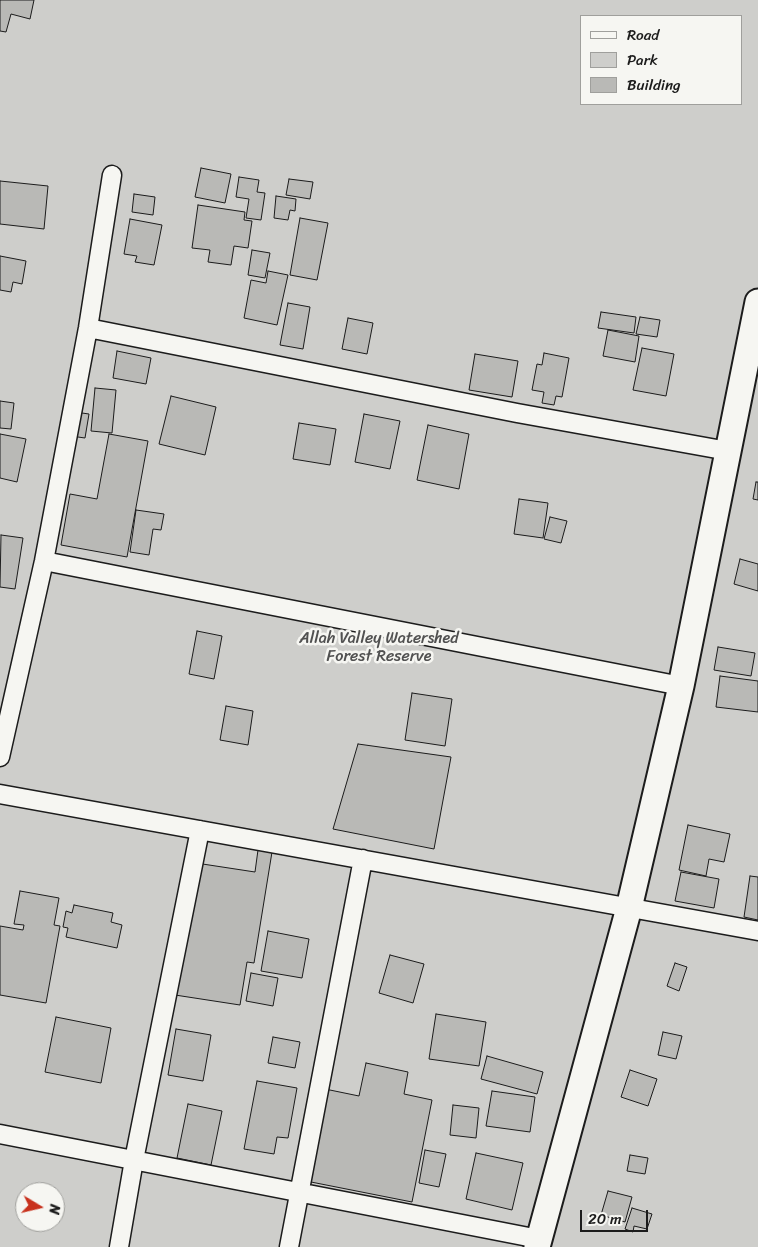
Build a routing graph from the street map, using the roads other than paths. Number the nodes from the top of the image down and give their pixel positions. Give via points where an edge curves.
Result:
1 (112, 175) dead end
2 (758, 302) edge
3 (88, 328) junction
4 (728, 451) junction
5 (44, 561) junction
6 (681, 686) junction
7 (0, 757) edge
8 (0, 794) edge
9 (200, 830) junction
10 (363, 859) junction
11 (630, 908) junction
12 (758, 931) edge
13 (0, 1134) edge
14 (134, 1160) junction
15 (299, 1192) junction
16 (538, 1243) edge
17 (119, 1247) edge
18 (289, 1247) edge

1 - 3 street
2 - 4 street
3 - 4 street via 517,413
3 - 5 street
4 - 6 street
5 - 6 street
5 - 7 street
6 - 11 street
8 - 9 street
9 - 10 street
9 - 14 street
10 - 11 street
10 - 15 street
11 - 12 street
11 - 16 street
13 - 14 street
14 - 15 street
14 - 17 street
15 - 16 street
15 - 18 street

